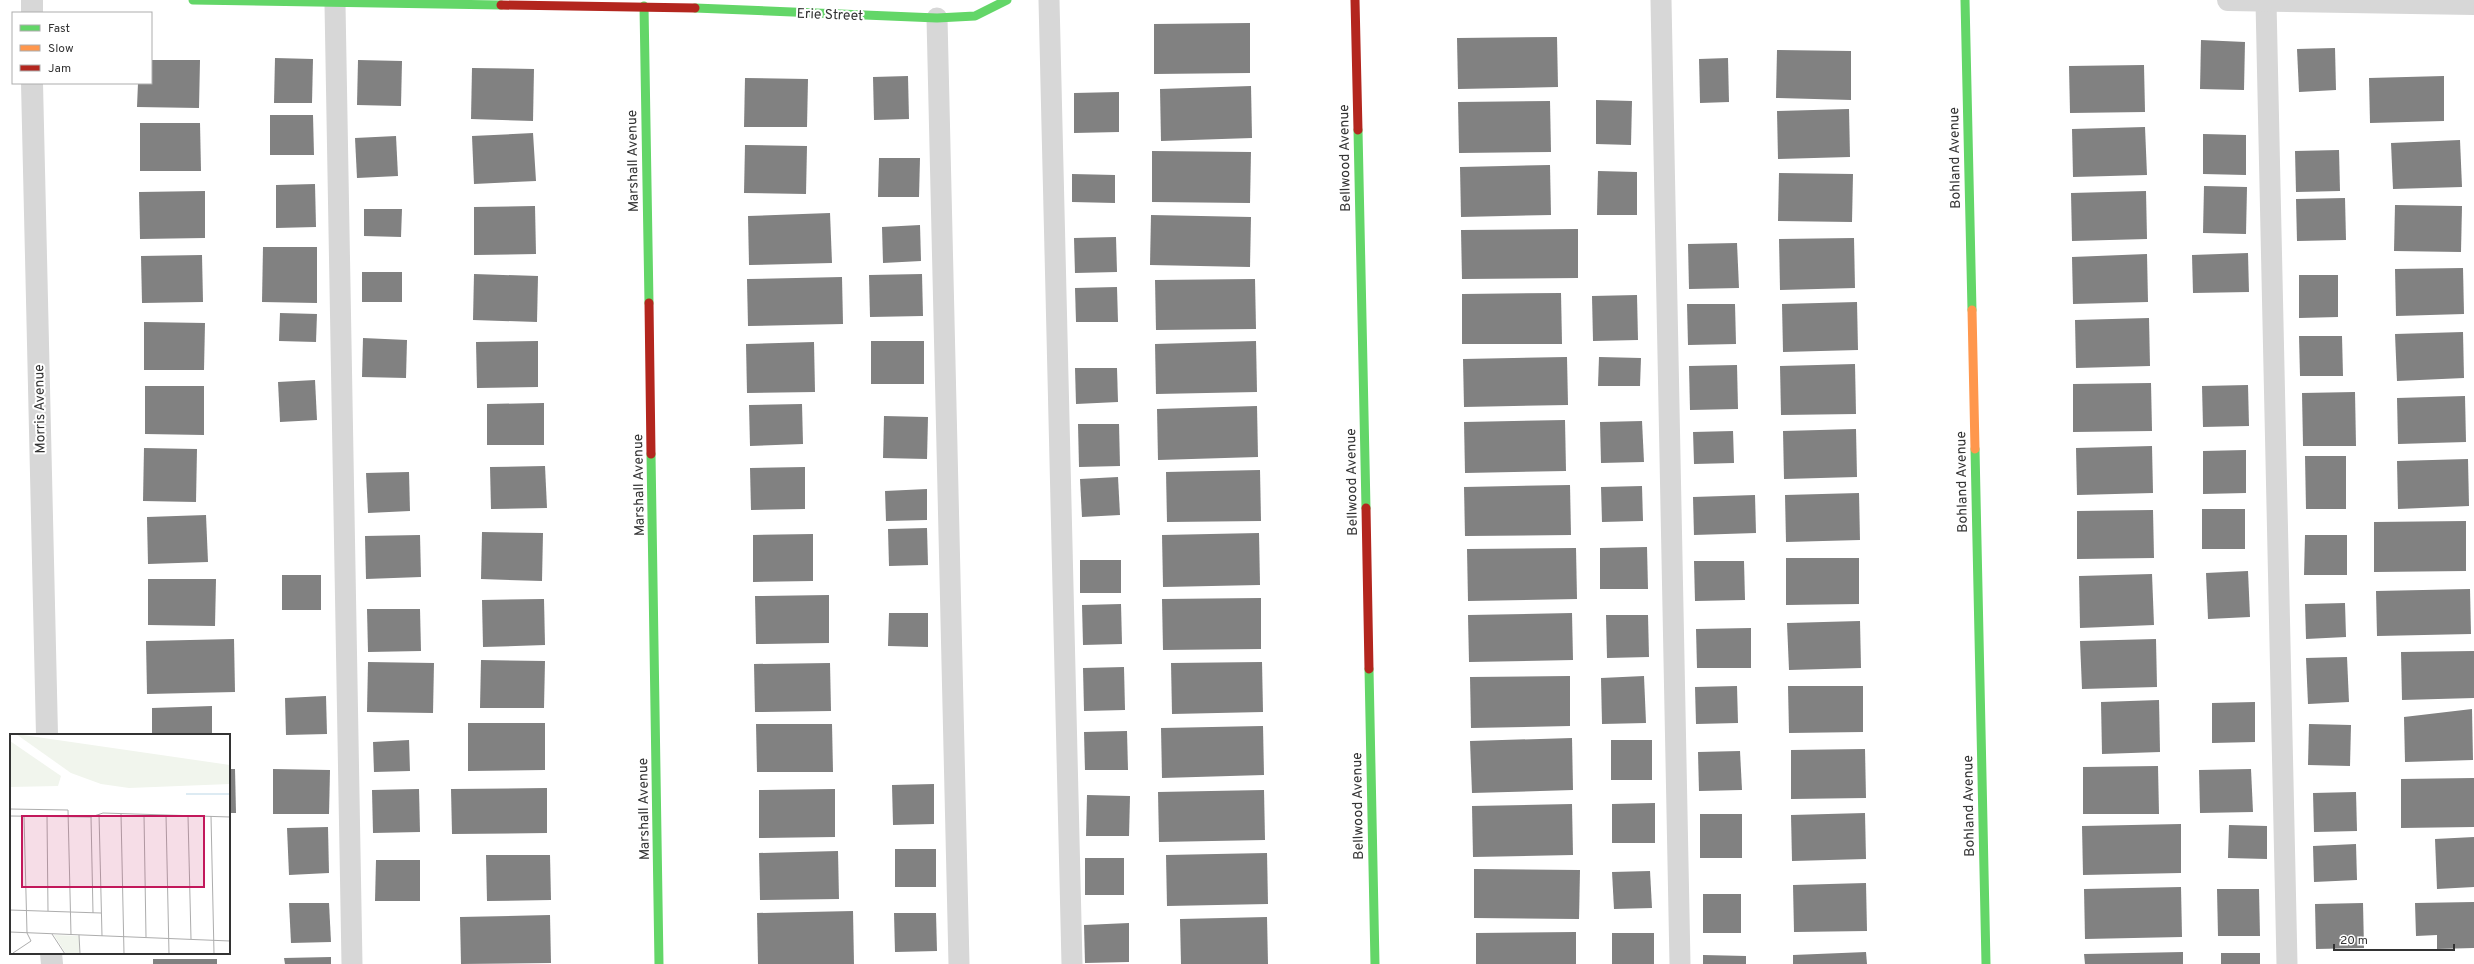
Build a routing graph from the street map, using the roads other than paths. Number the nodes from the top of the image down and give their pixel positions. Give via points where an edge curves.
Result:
1 (32, 0) edge
2 (193, 0) edge
3 (1007, 0) edge
4 (1049, 0) edge
5 (1355, 0) edge
6 (1661, 0) edge
7 (1965, 0) edge
8 (2228, 0) edge
9 (2266, 2) junction
10 (643, 3) edge
11 (335, 4) junction
12 (2474, 4) edge
13 (32, 12) edge
14 (937, 18) junction
15 (32, 84) edge
16 (46, 734) edge
17 (51, 954) edge
18 (52, 964) edge
19 (352, 964) edge
20 (659, 964) edge
21 (959, 964) edge
22 (1072, 964) edge
23 (1375, 964) edge
24 (1680, 964) edge
25 (1986, 964) edge
26 (2287, 964) edge

1 - 13 street
2 - 11 street, Erie Street
3 - 14 street, Erie Street via 975,16
4 - 22 lane
5 - 23 street, Bellwood Avenue
6 - 24 lane
7 - 25 street, Bohland Avenue
8 - 9 street
9 - 12 street
9 - 26 lane
10 - 11 street, Erie Street
10 - 14 street, Erie Street
10 - 20 street, Marshall Avenue
11 - 19 lane
14 - 21 lane
15 - 16 street, Morris Avenue
17 - 18 street

